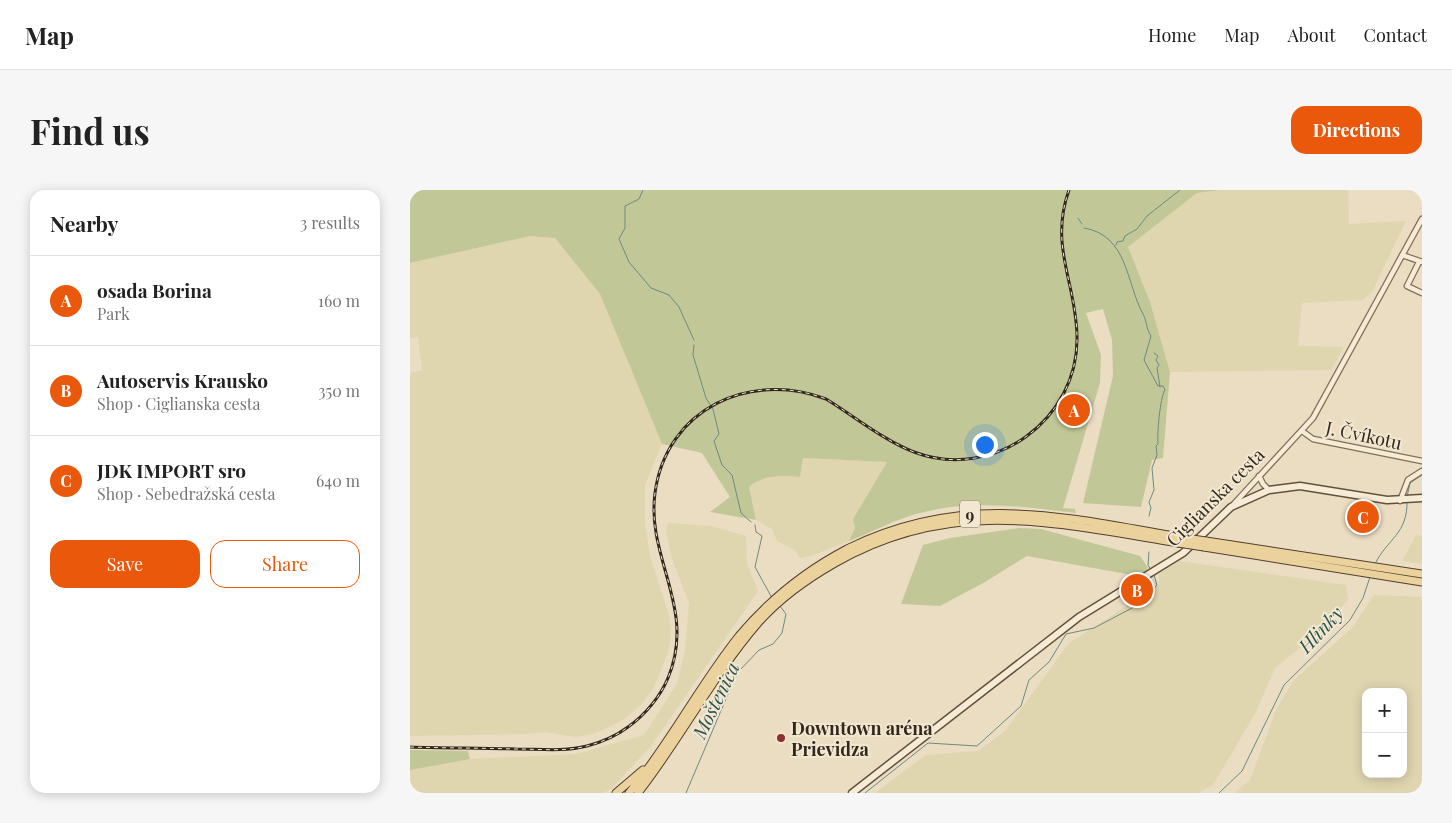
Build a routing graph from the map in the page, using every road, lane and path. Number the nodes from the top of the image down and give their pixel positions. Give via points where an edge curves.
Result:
1 (1422, 219) edge
2 (1402, 255) junction
3 (1421, 262) edge
4 (1422, 293) edge
5 (1302, 431) junction
6 (1422, 461) edge
7 (1422, 471) edge
8 (1260, 476) junction
9 (1268, 490) junction
10 (1422, 498) edge
11 (1405, 500) junction
12 (1231, 508) junction
13 (1373, 570) junction
14 (1422, 574) edge
15 (1422, 582) edge
16 (770, 606) junction
17 (653, 762) junction
18 (616, 793) edge
19 (629, 793) edge
20 (638, 793) edge
21 (852, 793) edge

1 - 2 street, Ciglianska cesta
2 - 3 street
2 - 5 street, Ciglianska cesta via 1327,396
3 - 4 street via 1407,286
5 - 6 street, J. Čvíkotu via 1313,439
5 - 8 street, Ciglianska cesta
7 - 11 street via 1408,480
8 - 9 street
8 - 12 street, Ciglianska cesta
9 - 11 street via 1300,486
9 - 12 street
10 - 11 street
12 - 21 street, Ciglianska cesta via 1183,553 1078,617
13 - 14 main road, 9
13 - 15 main road, 9
13 - 16 main road, 9, bridge via 1039,515 955,515 924,520 870,538 816,566
16 - 17 main road, 9 via 728,650
16 - 20 main road, 9
17 - 18 main road, 9
17 - 19 main road

